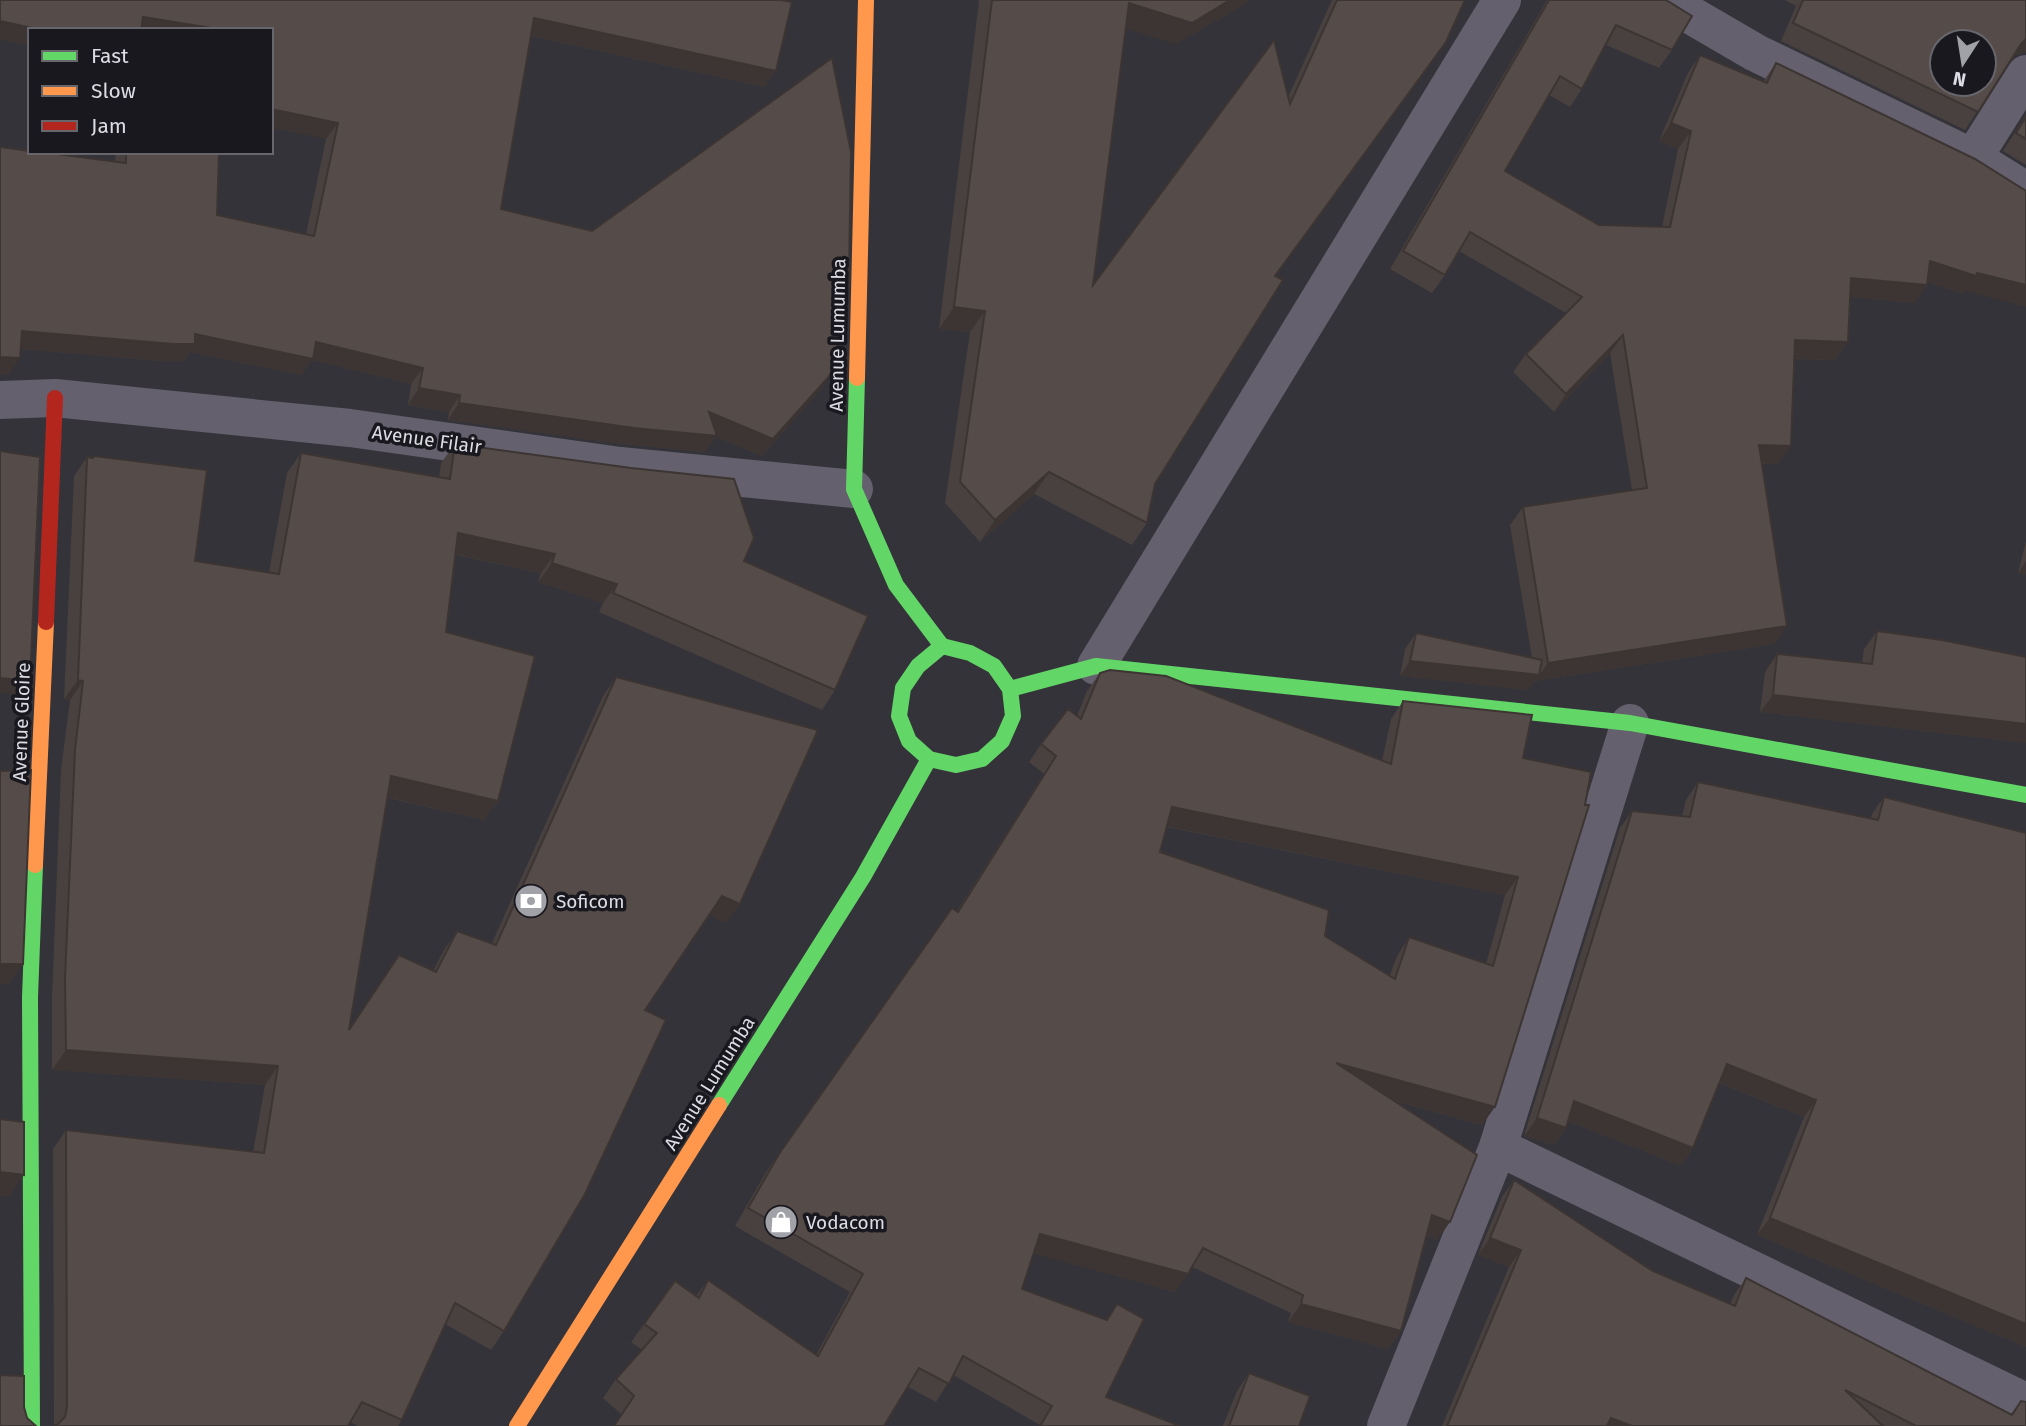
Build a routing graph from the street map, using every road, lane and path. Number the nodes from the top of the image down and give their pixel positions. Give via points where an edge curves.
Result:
1 (866, 0) edge
2 (1502, 0) edge
3 (1665, 0) edge
4 (2026, 74) edge
5 (1973, 158) junction
6 (2026, 191) edge
7 (55, 398) junction
8 (0, 400) edge
9 (854, 489) junction
10 (943, 646) junction
11 (1096, 666) junction
12 (1010, 689) junction
13 (1630, 723) junction
14 (929, 759) junction
15 (2026, 795) edge
16 (1498, 1147) junction
17 (2026, 1402) edge
18 (32, 1426) edge
19 (517, 1426) edge
20 (1386, 1426) edge

1 - 9 street, Avenue Lumumba
2 - 11 street
3 - 5 street via 1756,52
4 - 5 street
5 - 6 street
7 - 8 street, Avenue Filair
7 - 9 street, Avenue Filair via 350,428 620,466
7 - 18 street, Avenue Gloire via 30,997
9 - 10 street, Avenue Lumumba via 896,585
10 - 12 street via 994,666
10 - 14 street via 918,666 902,688 899,716 909,741
11 - 12 street
11 - 13 street
12 - 14 street via 1013,716 1002,741 982,759 956,765
13 - 15 street
13 - 16 street
14 - 19 street, Avenue Lumumba via 863,877
16 - 17 street
16 - 20 street

